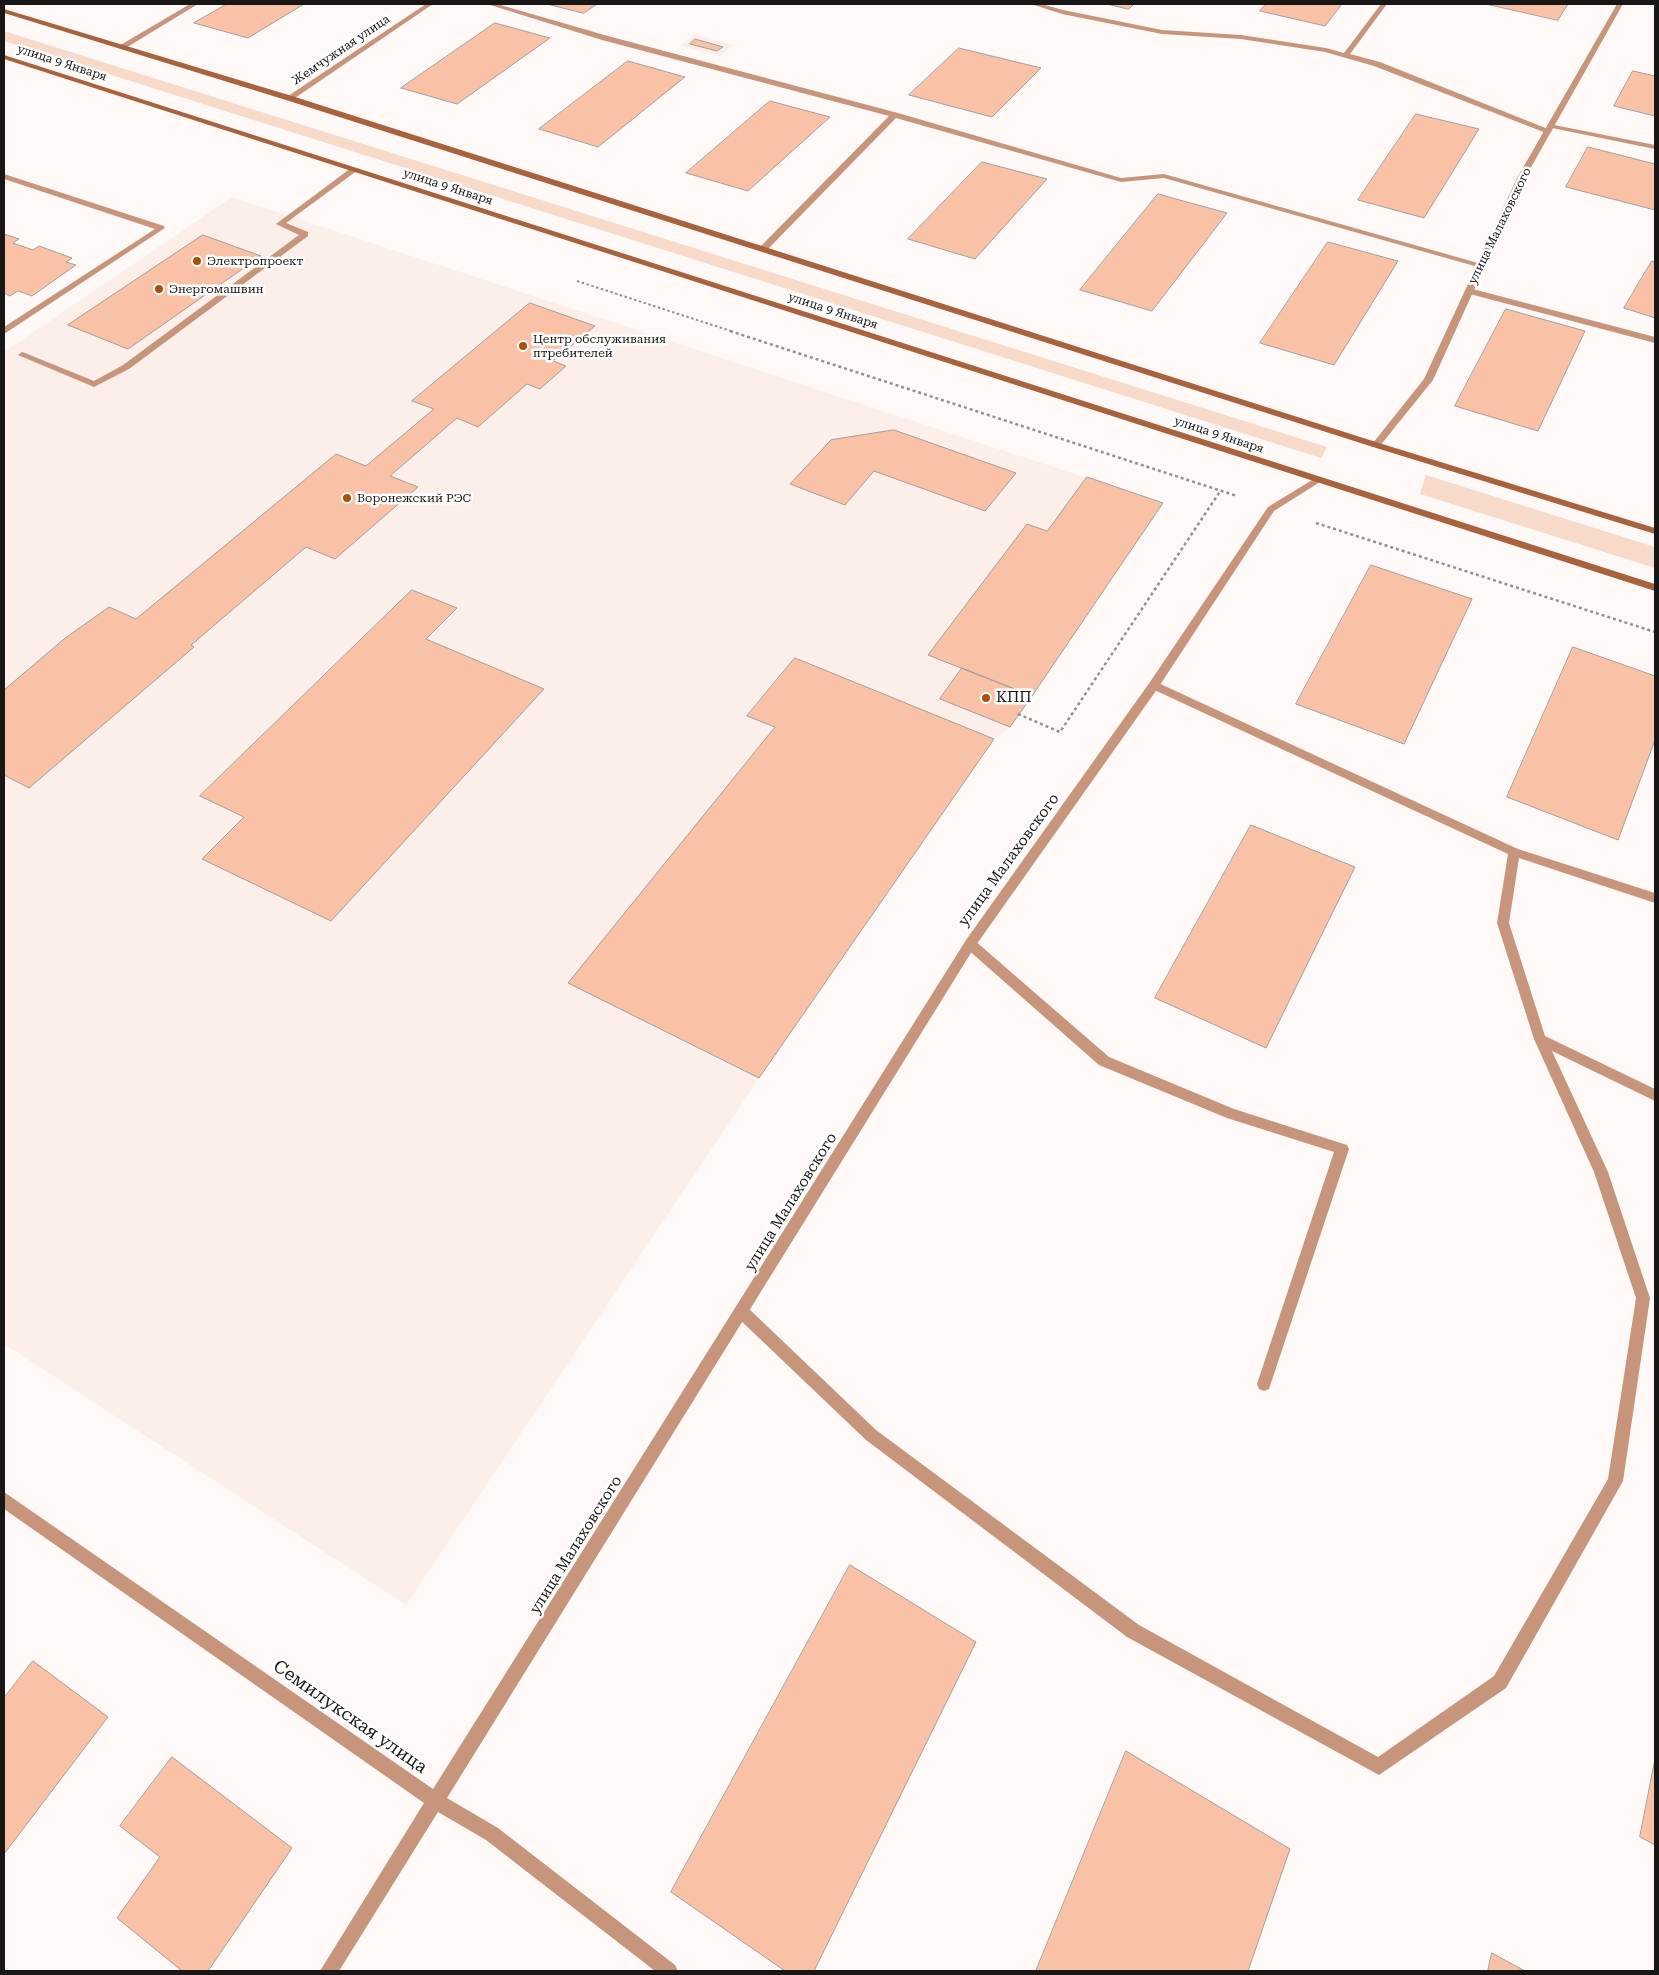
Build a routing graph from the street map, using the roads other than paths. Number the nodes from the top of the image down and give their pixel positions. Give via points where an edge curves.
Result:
1 (195, 4) edge
2 (430, 4) edge
3 (490, 4) edge
4 (1034, 4) edge
5 (1384, 4) edge
6 (1620, 4) edge
7 (4, 12) edge
8 (121, 47) junction
9 (1345, 56) junction
10 (4, 57) edge
11 (289, 98) junction
12 (895, 115) junction
13 (1551, 128) junction
14 (1655, 147) edge
15 (354, 170) junction
16 (4, 176) edge
17 (764, 250) junction
18 (1481, 265) junction
19 (1469, 291) junction
20 (4, 332) edge
21 (1655, 340) edge
22 (22, 355) dead end
23 (1376, 445) junction
24 (1317, 480) junction
25 (1655, 531) edge
26 (1655, 588) edge
27 (1154, 685) junction
28 (1514, 852) junction
29 (1655, 898) edge
30 (970, 944) junction
31 (1540, 1039) junction
32 (1655, 1095) edge
33 (742, 1312) junction
34 (1264, 1384) dead end
35 (4, 1500) edge
36 (435, 1801) junction
37 (329, 1971) edge
38 (669, 1971) edge

1 - 8 street
2 - 11 street, Жемчужная улица
3 - 12 street
4 - 9 street via 1162,32 1241,37
5 - 9 street
6 - 13 street, улица Малаховского
7 - 8 main road
8 - 11 main road
9 - 13 street via 1377,64
10 - 15 main road, улица 9 Января
11 - 17 main road
12 - 17 street
12 - 18 street via 1121,180 1164,176
13 - 14 street
13 - 18 street, улица Малаховского via 1521,178
15 - 22 street via 280,224 305,234 126,367 94,384
15 - 24 main road, улица 9 Января
16 - 20 street via 161,228
17 - 23 main road
18 - 19 street, улица Малаховского
19 - 21 street
19 - 23 street, улица Малаховского via 1428,380
23 - 25 main road
24 - 26 main road, улица 9 Января
24 - 27 street, улица Малаховского via 1271,509
27 - 28 street
27 - 30 street, улица Малаховского
28 - 29 street
28 - 31 street via 1503,923
30 - 33 street, улица Малаховского
30 - 34 street via 1104,1061 1232,1114 1342,1149
31 - 32 street
31 - 33 street via 1601,1172 1643,1298 1614,1480 1500,1682 1379,1767 1133,1631 871,1435
33 - 36 street, улица Малаховского
35 - 36 street, Семилукская улица
36 - 37 street, улица Малаховского
36 - 38 street, Семилукская улица via 492,1834

